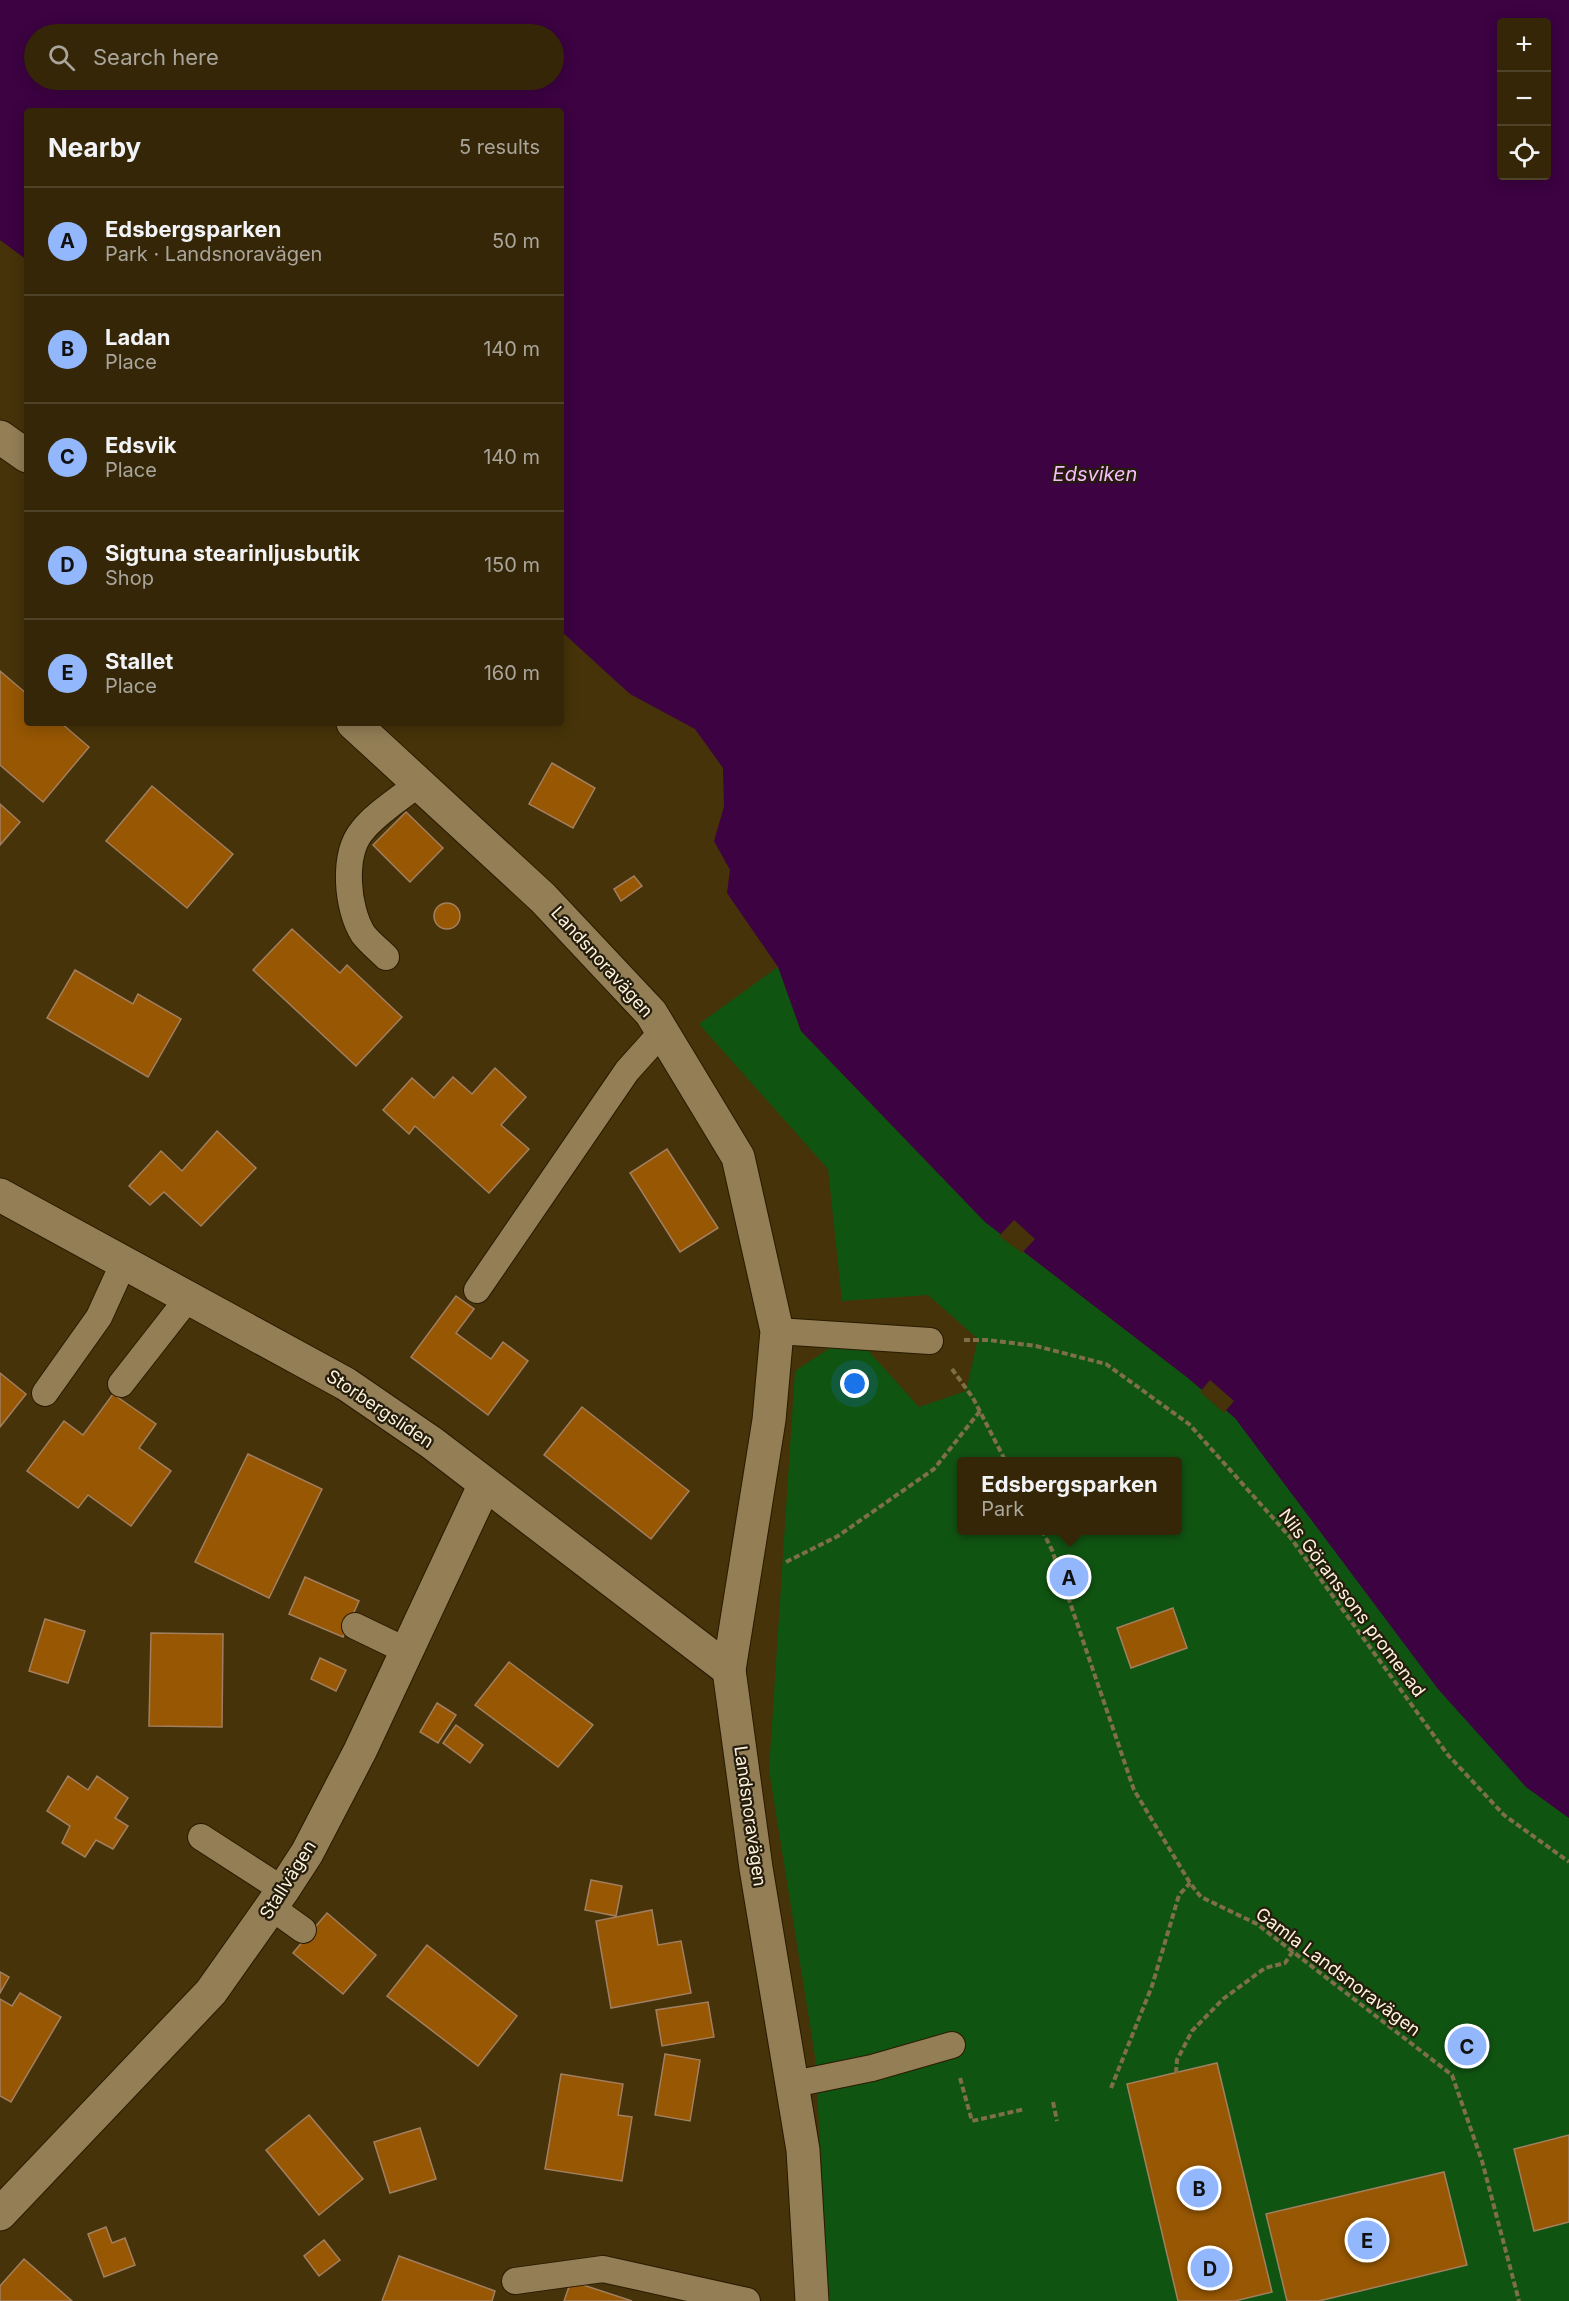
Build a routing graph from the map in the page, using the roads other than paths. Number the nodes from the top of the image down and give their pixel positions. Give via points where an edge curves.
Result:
1 (0, 436) edge
2 (24, 454) edge
3 (356, 726) edge
4 (419, 783) junction
5 (386, 957) dead end
6 (662, 1032) junction
7 (0, 1195) edge
8 (124, 1262) junction
9 (477, 1290) dead end
10 (189, 1297) junction
11 (777, 1330) junction
12 (930, 1341) road end
13 (121, 1384) dead end
14 (45, 1393) dead end
15 (485, 1484) junction
16 (355, 1626) dead end
17 (407, 1651) junction
18 (729, 1670) junction
19 (201, 1837) dead end
20 (277, 1898) junction
21 (303, 1930) dead end
22 (952, 2045) road end
23 (794, 2084) junction
24 (0, 2214) edge
25 (514, 2281) dead end
26 (747, 2301) edge
27 (812, 2301) edge

1 - 2 street
3 - 4 street, Landsnoravägen
4 - 5 lane via 361,832 350,860 349,890 355,918 364,935
4 - 6 street, Landsnoravägen via 543,898 651,1013
6 - 9 lane via 627,1071
6 - 11 street, Landsnoravägen via 738,1157
7 - 8 street, Storbergsliden
8 - 10 street, Storbergsliden
8 - 14 lane via 99,1317
10 - 13 lane
10 - 15 street, Storbergsliden via 346,1384
11 - 12 lane
11 - 18 street, Landsnoravägen via 769,1420
15 - 17 street, Stallvägen
15 - 18 street, Storbergsliden
16 - 17 lane
17 - 20 street, Stallvägen via 312,1843
18 - 23 street, Landsnoravägen via 756,1868
19 - 20 lane
20 - 21 lane
20 - 24 street, Stallvägen via 211,1992
22 - 23 lane via 872,2068
23 - 27 street, Landsnoravägen via 803,2150
25 - 26 lane via 603,2269

